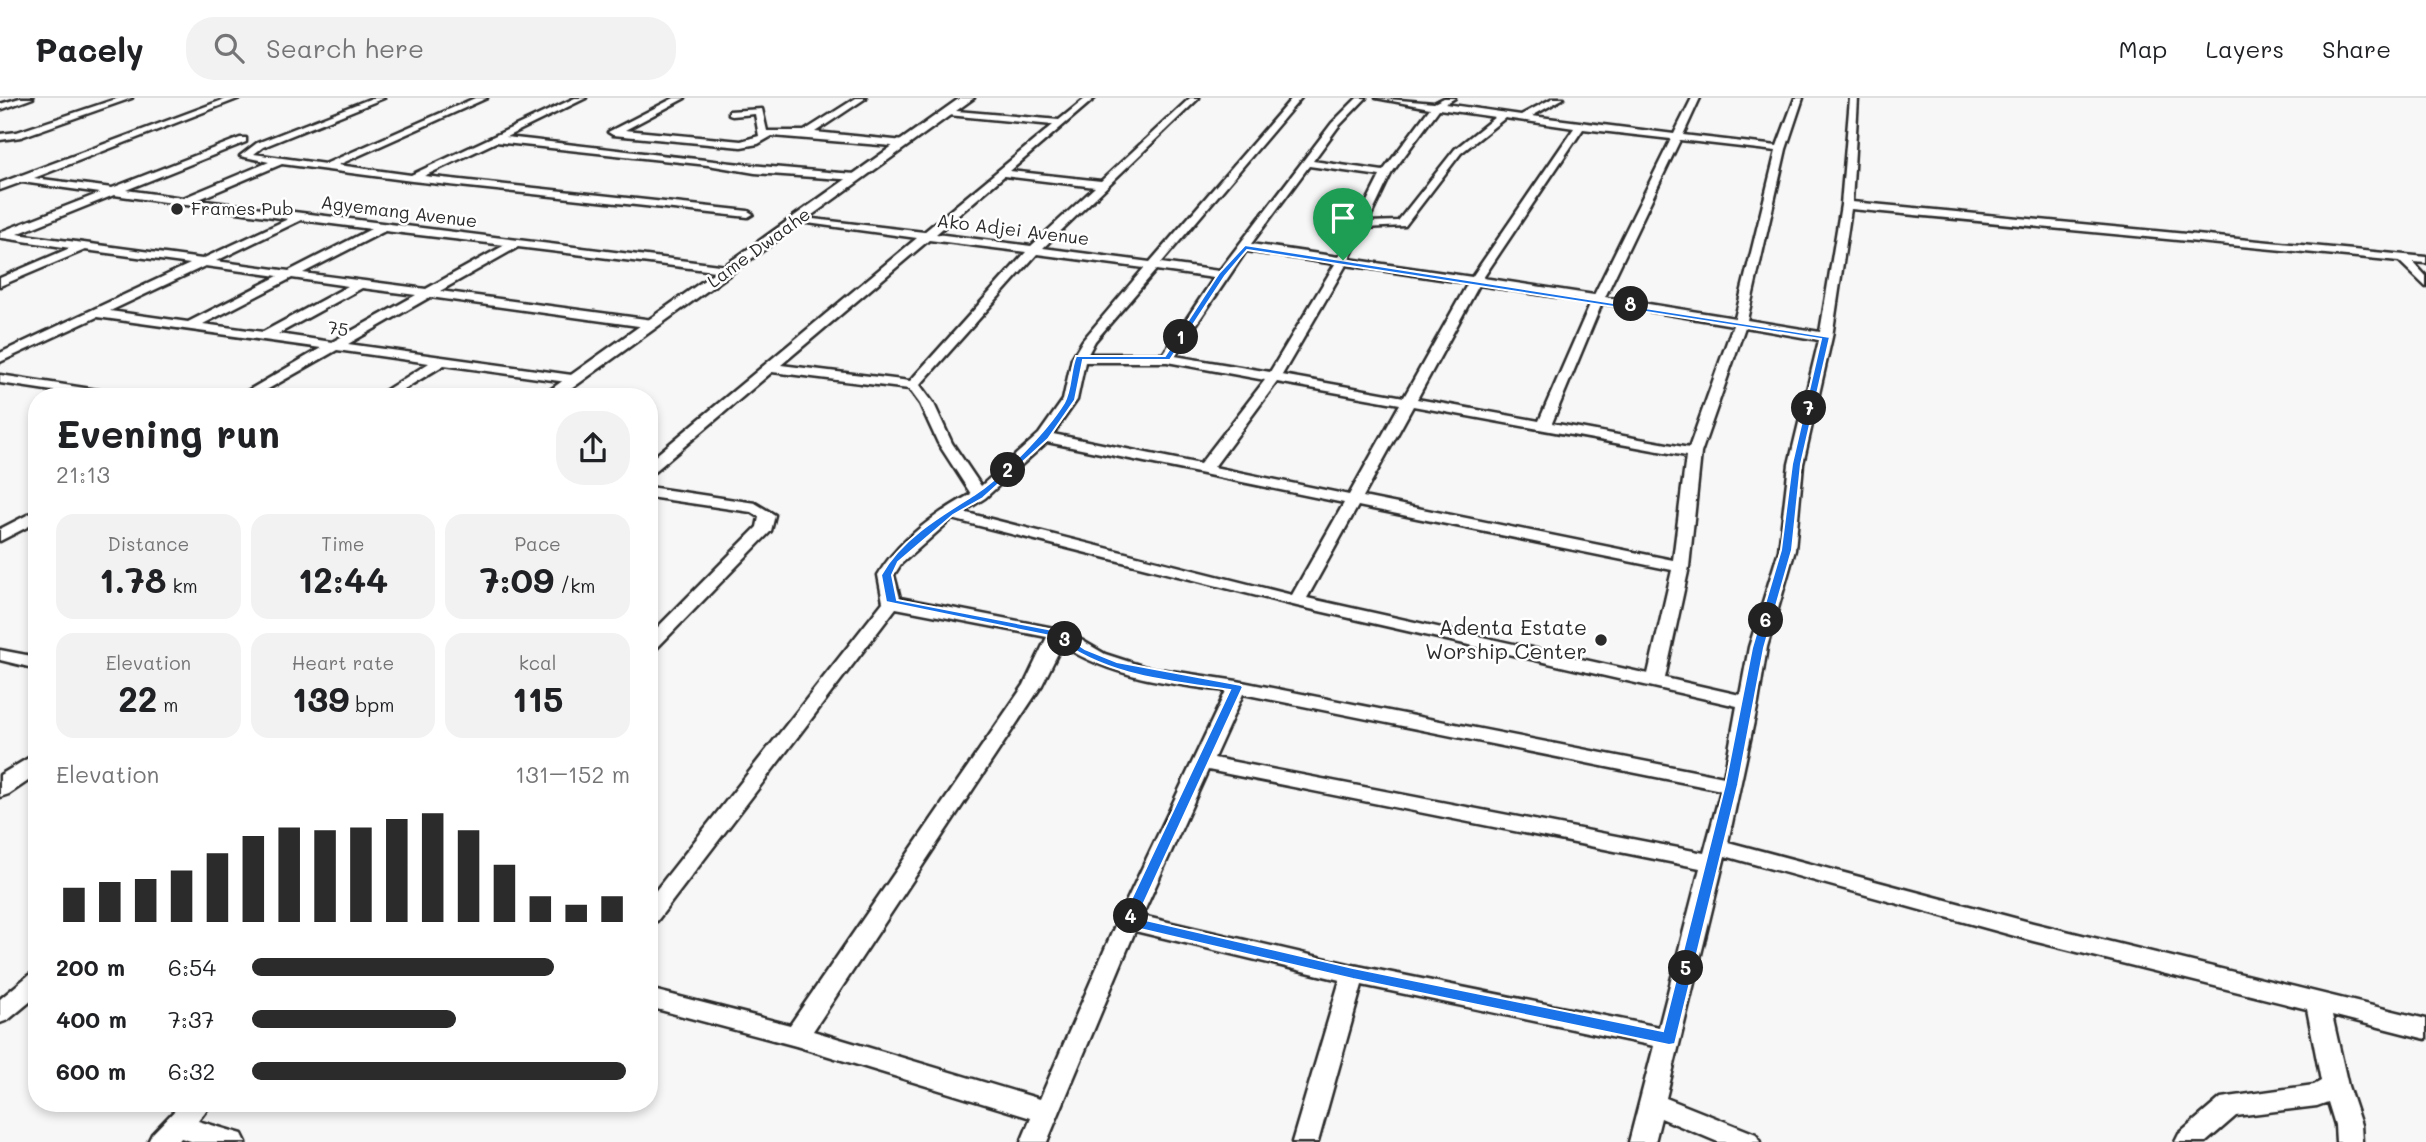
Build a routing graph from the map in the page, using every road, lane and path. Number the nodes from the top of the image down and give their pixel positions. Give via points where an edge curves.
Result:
1 (29, 98) edge
2 (128, 98) edge
3 (236, 98) edge
4 (380, 98) edge
5 (483, 98) edge
6 (582, 98) edge
7 (681, 98) edge
8 (862, 98) edge
9 (968, 98) edge
10 (1091, 98) edge
11 (1195, 98) edge
12 (1297, 98) edge
13 (1362, 98) edge
14 (1380, 98) edge
15 (1451, 98) edge
16 (1560, 98) edge
17 (1696, 98) edge
18 (1799, 98) edge
19 (1854, 98) edge
20 (1437, 105) junction
21 (0, 107) edge
22 (948, 112) junction
23 (732, 113) dead end
24 (1503, 115) junction
25 (1524, 117) junction
26 (1061, 122) junction
27 (1580, 126) junction
28 (806, 134) junction
29 (764, 135) junction
30 (606, 136) junction
31 (0, 137) edge
32 (1679, 137) junction
33 (496, 139) junction
34 (243, 140) dead end
35 (904, 144) junction
36 (583, 148) junction
37 (1781, 149) junction
38 (278, 162) junction
39 (1306, 163) junction
40 (324, 168) junction
41 (1001, 173) junction
42 (1386, 174) junction
43 (856, 177) junction
44 (22, 178) junction
45 (412, 178) junction
46 (1105, 185) junction
47 (0, 187) edge
48 (112, 191) junction
49 (185, 201) junction
50 (1846, 205) junction
51 (748, 214) dead end
52 (300, 217) junction
53 (800, 219) junction
54 (1361, 225) junction
55 (384, 227) junction
56 (1, 235) edge
57 (924, 236) junction
58 (515, 244) junction
59 (84, 246) junction
60 (1245, 247) junction
61 (1034, 250) junction
62 (2403, 258) junction
63 (1343, 260) junction
64 (2426, 260) edge
65 (201, 264) junction
66 (1152, 265) junction
67 (731, 269) junction
68 (291, 275) junction
69 (1222, 275) junction
70 (1476, 280) junction
71 (0, 282) edge
72 (2426, 283) edge
73 (360, 284) junction
74 (427, 294) junction
75 (1598, 299) junction
76 (96, 313) junction
77 (1740, 322) junction
78 (193, 324) junction
79 (653, 324) junction
80 (266, 335) junction
81 (1826, 337) junction
82 (335, 346) junction
83 (0, 358) edge
84 (1079, 358) junction
85 (1167, 358) junction
86 (440, 361) junction
87 (770, 368) junction
88 (1275, 376) junction
89 (0, 379) edge
90 (574, 379) junction
91 (913, 385) junction
92 (58, 388) edge
93 (260, 388) edge
94 (396, 388) edge
95 (562, 388) edge
96 (1406, 402) junction
97 (1544, 426) junction
98 (1044, 437) junction
99 (1694, 453) junction
100 (658, 461) edge
101 (1204, 470) junction
102 (658, 493) edge
103 (979, 495) junction
104 (1357, 498) junction
105 (949, 513) junction
106 (28, 520) edge
107 (0, 536) edge
108 (1681, 567) junction
109 (1297, 601) junction
110 (892, 602) junction
111 (1058, 634) junction
112 (658, 637) edge
113 (0, 655) edge
114 (28, 661) edge
115 (1655, 684) junction
116 (1237, 687) junction
117 (1749, 703) junction
118 (1203, 761) junction
119 (28, 768) edge
120 (1731, 785) junction
121 (0, 788) edge
122 (1713, 854) junction
123 (658, 903) edge
124 (1128, 921) junction
125 (1353, 974) junction
126 (28, 990) edge
127 (658, 1000) edge
128 (2317, 1002) junction
129 (0, 1013) edge
130 (2426, 1029) edge
131 (796, 1036) junction
132 (1669, 1039) junction
133 (2335, 1086) junction
134 (1651, 1103) junction
135 (190, 1112) edge
136 (1047, 1112) junction
137 (169, 1134) edge
138 (233, 1142) edge
139 (1034, 1142) edge
140 (1306, 1142) edge
141 (1643, 1142) edge
142 (1747, 1142) edge
143 (2188, 1142) edge
144 (2349, 1142) edge

1 - 21 street
2 - 31 street
3 - 44 street
4 - 38 street via 260,145 244,156
5 - 40 street
6 - 33 street
7 - 30 street
8 - 28 street
9 - 22 street, Lame Dwaahe
10 - 26 street
11 - 46 street
12 - 66 street
13 - 39 street
14 - 20 street
15 - 20 street
16 - 25 street
17 - 32 street
18 - 37 street
19 - 50 street
20 - 24 street
20 - 42 street
22 - 26 street
22 - 35 street, Lame Dwaahe
23 - 29 street via 759,111
24 - 25 street
24 - 54 street via 1458,151 1401,224
25 - 27 street
26 - 41 street
27 - 32 street
27 - 70 street
28 - 29 street
28 - 35 street
29 - 30 street via 741,144
30 - 36 street
32 - 37 street
32 - 75 street
33 - 36 street
33 - 45 street
34 - 48 street
35 - 43 street, Lame Dwaahe
36 - 43 street via 763,171
37 - 77 street
38 - 40 street
38 - 49 street
39 - 42 street
39 - 60 street
40 - 45 street
41 - 46 street
41 - 57 street
42 - 54 street
43 - 53 street, Lame Dwaahe
44 - 47 street
44 - 48 street, Agyemang Avenue
45 - 51 street
46 - 61 street
48 - 49 street, Agyemang Avenue
48 - 56 street
49 - 52 street, Agyemang Avenue
50 - 62 street
50 - 81 street
52 - 55 street, Agyemang Avenue
52 - 65 street
53 - 57 street, Ako Adjei Avenue
53 - 67 street, Lame Dwaahe
54 - 63 street
55 - 58 street, Agyemang Avenue
55 - 68 street
56 - 59 street
57 - 61 street, Ako Adjei Avenue
57 - 87 street
58 - 67 street, Agyemang Avenue
58 - 74 street
59 - 65 street
59 - 71 street
60 - 63 street
60 - 69 street
61 - 66 street, Ako Adjei Avenue
61 - 91 street
62 - 64 street
62 - 72 street
63 - 70 street
63 - 88 street
65 - 68 street
65 - 76 street
66 - 69 street, Ako Adjei Avenue
66 - 84 street
67 - 79 street, Lame Dwaahe
68 - 73 street
68 - 78 street
69 - 85 street
70 - 75 street
70 - 96 street
73 - 74 street
73 - 80 street
74 - 79 street
74 - 82 street
75 - 77 street
75 - 97 street
76 - 78 street, 75
76 - 83 street
77 - 81 street
77 - 99 street
78 - 80 street, 75
79 - 90 street, Lame Dwaahe
80 - 82 street, 75
81 - 117 street via 1797,464 1787,550 1758,648
82 - 86 street, 75
82 - 93 street
84 - 85 street
84 - 98 street via 1070,400
85 - 88 street
86 - 90 street, 75
86 - 94 street
87 - 91 street
87 - 100 street
88 - 96 street
88 - 101 street
89 - 92 street
90 - 95 street, Lame Dwaahe
91 - 103 street
96 - 97 street
96 - 104 street
97 - 99 street
98 - 101 street
98 - 103 street
99 - 108 street
101 - 104 street
102 - 112 street via 755,508 767,515 765,528
103 - 105 street
104 - 108 street
104 - 109 street
105 - 109 street
105 - 110 street via 894,561 886,575
106 - 107 street
108 - 115 street
109 - 115 street
110 - 111 street
110 - 123 street
111 - 116 street via 1080,651 1113,665
111 - 131 street via 1034,685
113 - 114 street
115 - 117 street
116 - 118 street
116 - 120 street
117 - 120 street
118 - 122 street
118 - 124 street
119 - 121 street
120 - 122 street
122 - 128 street
122 - 132 street
124 - 125 street
124 - 136 street
125 - 132 street
125 - 140 street
126 - 129 street
127 - 131 street
128 - 130 street
128 - 133 street
131 - 136 street
132 - 134 street
133 - 143 street via 2317,1095 2230,1106
133 - 144 street
134 - 141 street
134 - 142 street
135 - 137 street
136 - 139 street
137 - 138 street

